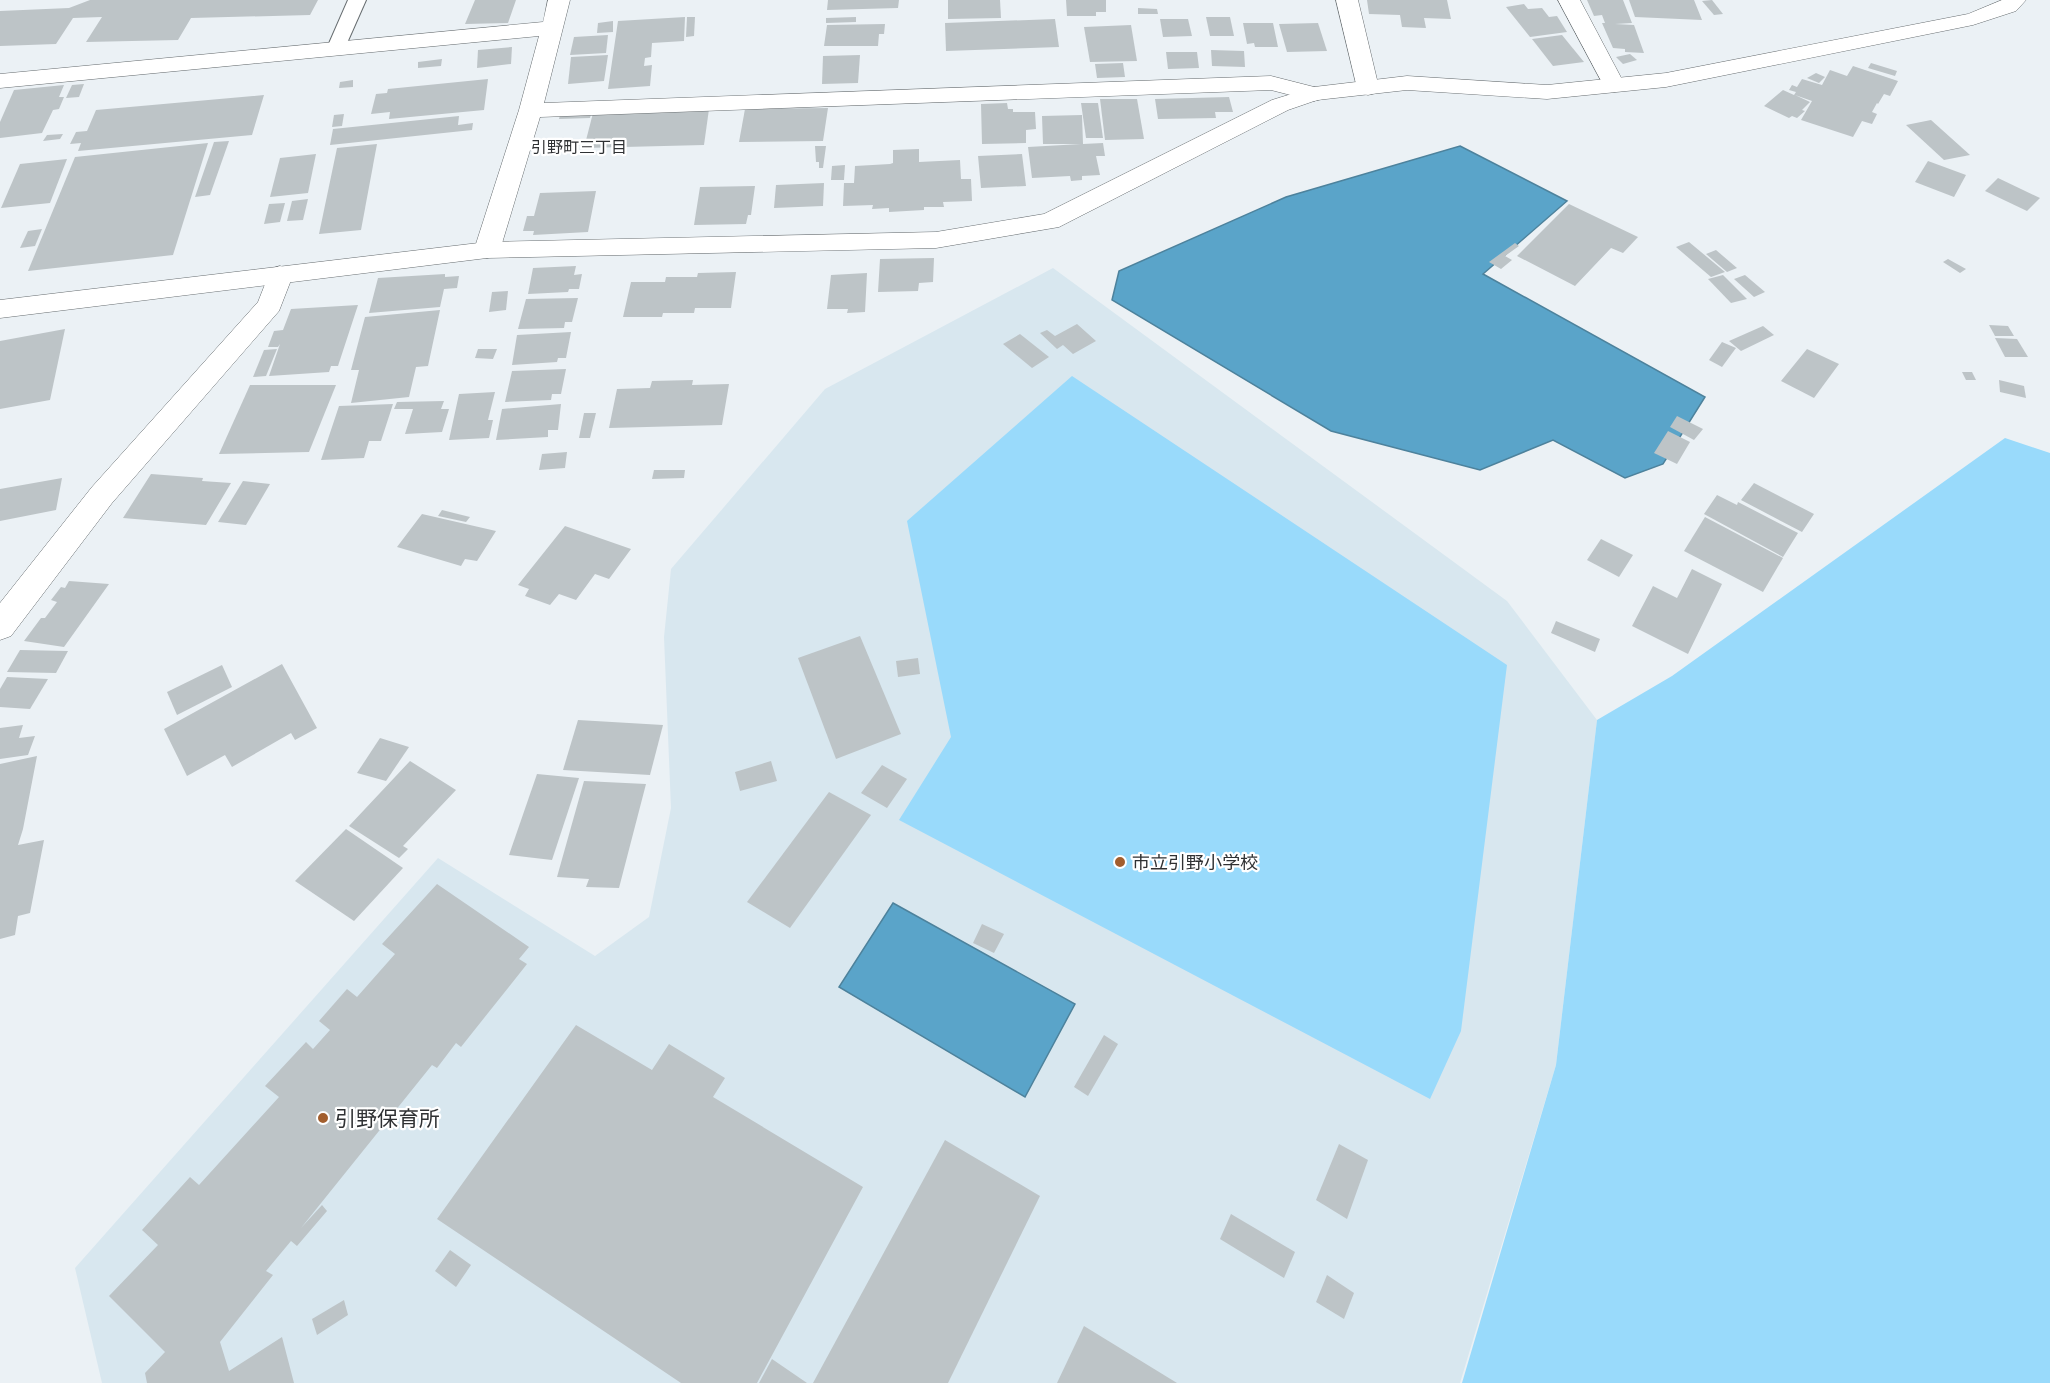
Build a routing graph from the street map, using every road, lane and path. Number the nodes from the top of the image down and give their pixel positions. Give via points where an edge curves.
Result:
1 (357, 0) edge
2 (559, 0) edge
3 (1347, 0) edge
4 (1569, 0) edge
5 (2015, 0) edge
6 (551, 28) junction
7 (336, 48) junction
8 (0, 81) edge
9 (1614, 85) junction
10 (1368, 88) junction
11 (1314, 94) junction
12 (531, 110) junction
13 (487, 250) junction
14 (280, 275) junction
15 (0, 309) edge
16 (0, 627) edge

1 - 7 lane
2 - 6 street
3 - 10 street
4 - 9 street
5 - 9 street via 1973,19 1666,80
6 - 7 street
6 - 12 street
7 - 8 street
9 - 10 street via 1547,92 1407,83
10 - 11 street
11 - 12 street via 1271,83
11 - 13 street via 1281,105 1050,221 936,240
12 - 13 street
13 - 14 street
14 - 15 street
14 - 16 street via 270,305 102,495

